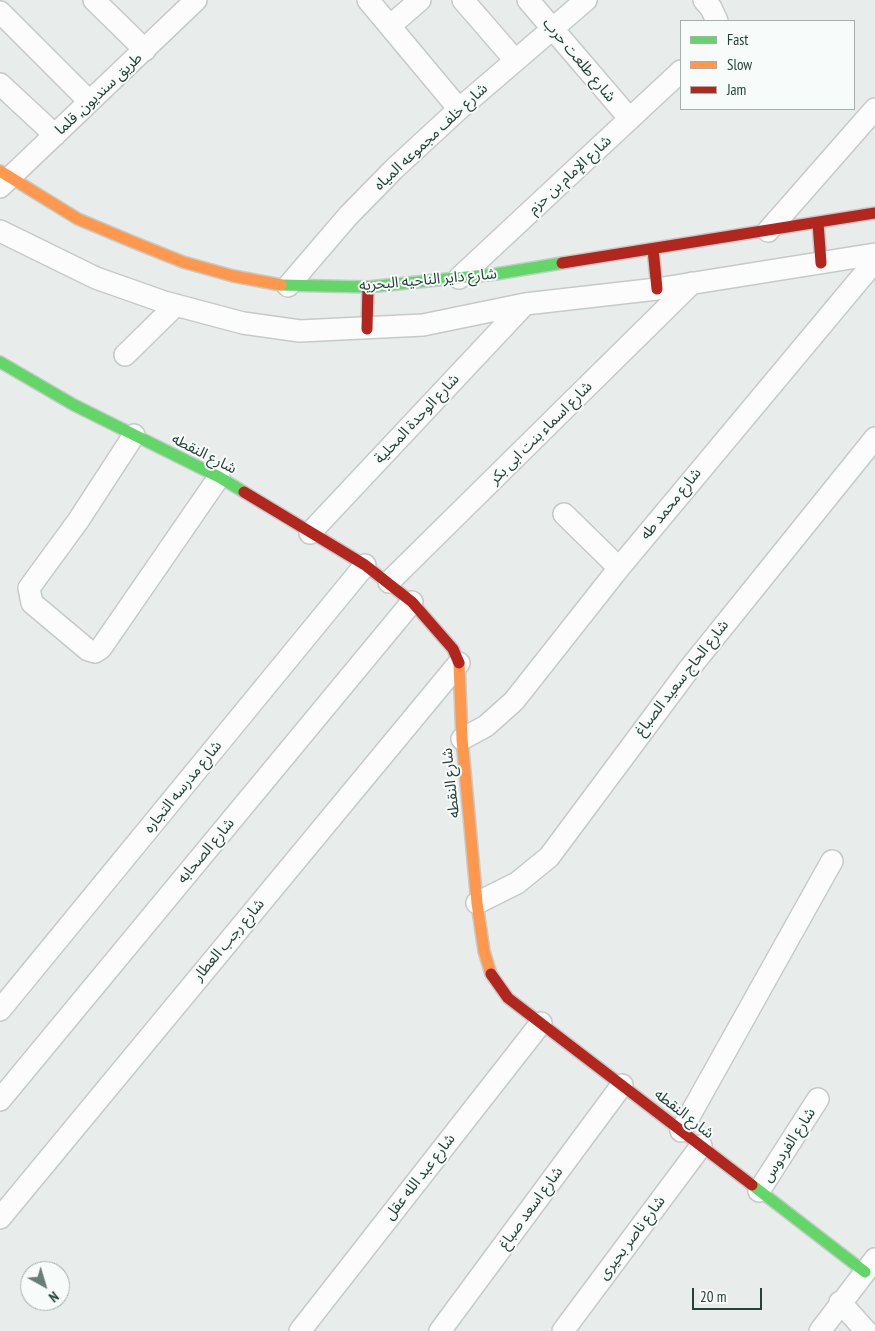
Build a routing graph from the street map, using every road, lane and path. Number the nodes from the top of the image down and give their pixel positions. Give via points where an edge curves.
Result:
1 (94, 0) edge
2 (196, 0) edge
3 (368, 0) edge
4 (420, 0) edge
5 (463, 0) edge
6 (528, 0) edge
7 (586, 0) edge
8 (704, 0) edge
9 (0, 12) edge
10 (717, 20) edge
11 (390, 26) junction
12 (552, 29) junction
13 (145, 50) junction
14 (515, 60) junction
15 (680, 72) edge
16 (0, 84) edge
17 (89, 101) junction
18 (459, 109) junction
19 (875, 109) edge
20 (630, 119) junction
21 (55, 135) junction
22 (3, 179) edge
23 (875, 213) edge
24 (818, 223) junction
25 (0, 230) edge
26 (768, 231) junction
27 (654, 249) junction
28 (875, 254) edge
29 (875, 261) edge
30 (821, 263) junction
31 (459, 278) junction
32 (692, 283) junction
33 (288, 286) junction
34 (368, 287) junction
35 (657, 289) junction
36 (525, 304) junction
37 (176, 305) junction
38 (367, 329) junction
39 (125, 355) dead end
40 (0, 362) edge
41 (134, 435) junction
42 (875, 438) edge
43 (219, 477) junction
44 (564, 514) dead end
45 (310, 533) junction
46 (365, 565) junction
47 (619, 568) junction
48 (390, 582) junction
49 (412, 602) junction
50 (458, 663) junction
51 (462, 739) junction
52 (832, 861) dead end
53 (478, 903) junction
54 (0, 1010) edge
55 (541, 1023) junction
56 (622, 1085) junction
57 (818, 1099) dead end
58 (0, 1100) edge
59 (681, 1131) junction
60 (701, 1146) junction
61 (759, 1191) junction
62 (0, 1218) edge
63 (870, 1265) edge
64 (840, 1302) junction
65 (300, 1331) edge
66 (440, 1331) edge
67 (563, 1331) edge
68 (820, 1331) edge
69 (866, 1331) edge

1 - 13 street
2 - 13 street, طريق سنديون, قلما
3 - 11 street
4 - 11 street
5 - 14 street
6 - 12 street, شارع طلعت حرب
7 - 12 street, شارع خلف مجموعه المياه
8 - 10 street
9 - 17 street
11 - 18 street
12 - 14 street, شارع خلف مجموعه المياه
12 - 20 street, شارع طلعت حرب
13 - 17 street, طريق سنديون, قلما
14 - 18 street, شارع خلف مجموعه المياه
15 - 20 street, شارع الإمام بن حزم
16 - 21 street
17 - 21 street, طريق سنديون, قلما
18 - 33 street, شارع خلف مجموعه المياه via 348,216
19 - 26 street
20 - 31 street, شارع الإمام بن حزم
21 - 22 street, طريق سنديون, قلما
22 - 33 street, شارع داير الناحيه البحريه via 78,218 183,262 233,276
23 - 24 street, شارع داير الناحيه البحريه
24 - 26 street, شارع داير الناحيه البحريه
24 - 30 street
25 - 37 street via 96,278
26 - 27 street, شارع داير الناحيه البحريه
27 - 31 street, شارع داير الناحيه البحريه
27 - 35 street
28 - 30 street
29 - 47 street, شارع محمد طه
30 - 32 street
31 - 34 street, شارع داير الناحيه البحريه
32 - 35 street
32 - 48 street, شارع اسماء بنت ابى بكر
33 - 34 street, شارع داير الناحيه البحريه
34 - 38 street
35 - 36 street
36 - 38 street via 423,325
36 - 45 street, شارع الوحدة المحلية
37 - 38 street via 243,323 300,331
37 - 39 street
40 - 41 street, شارع النقطه
41 - 43 street, شارع النقطه
41 - 43 street via 78,521 28,588 32,603 88,650 95,652 101,648
42 - 53 street, شارع الحاج سعيد الصباغ via 700,653 549,857 517,883
43 - 45 street, شارع النقطه
44 - 47 street
45 - 46 street, شارع النقطه
46 - 48 street, شارع النقطه
46 - 54 street, شارع مدرسه التجاره
47 - 51 street, شارع محمد طه via 510,705 486,726
48 - 49 street, شارع النقطه
49 - 50 street, شارع النقطه via 453,649
49 - 58 street, شارع الصحابه
50 - 51 street, شارع النقطه
50 - 62 street, شارع رجب العطار
51 - 53 street, شارع النقطه
52 - 59 street
53 - 55 street, شارع النقطه via 488,969 508,998
55 - 56 street, شارع النقطه
55 - 65 street, شارع عبد الله عقل
56 - 59 street, شارع النقطه
56 - 66 street, شارع اسعد صباغ
57 - 61 street, شارع الفردوس
59 - 60 street, شارع النقطه
60 - 61 street, شارع النقطه
60 - 67 street, شارع ناصر بحيرى
61 - 63 street, شارع النقطه
63 - 64 street
64 - 68 street
64 - 69 street

